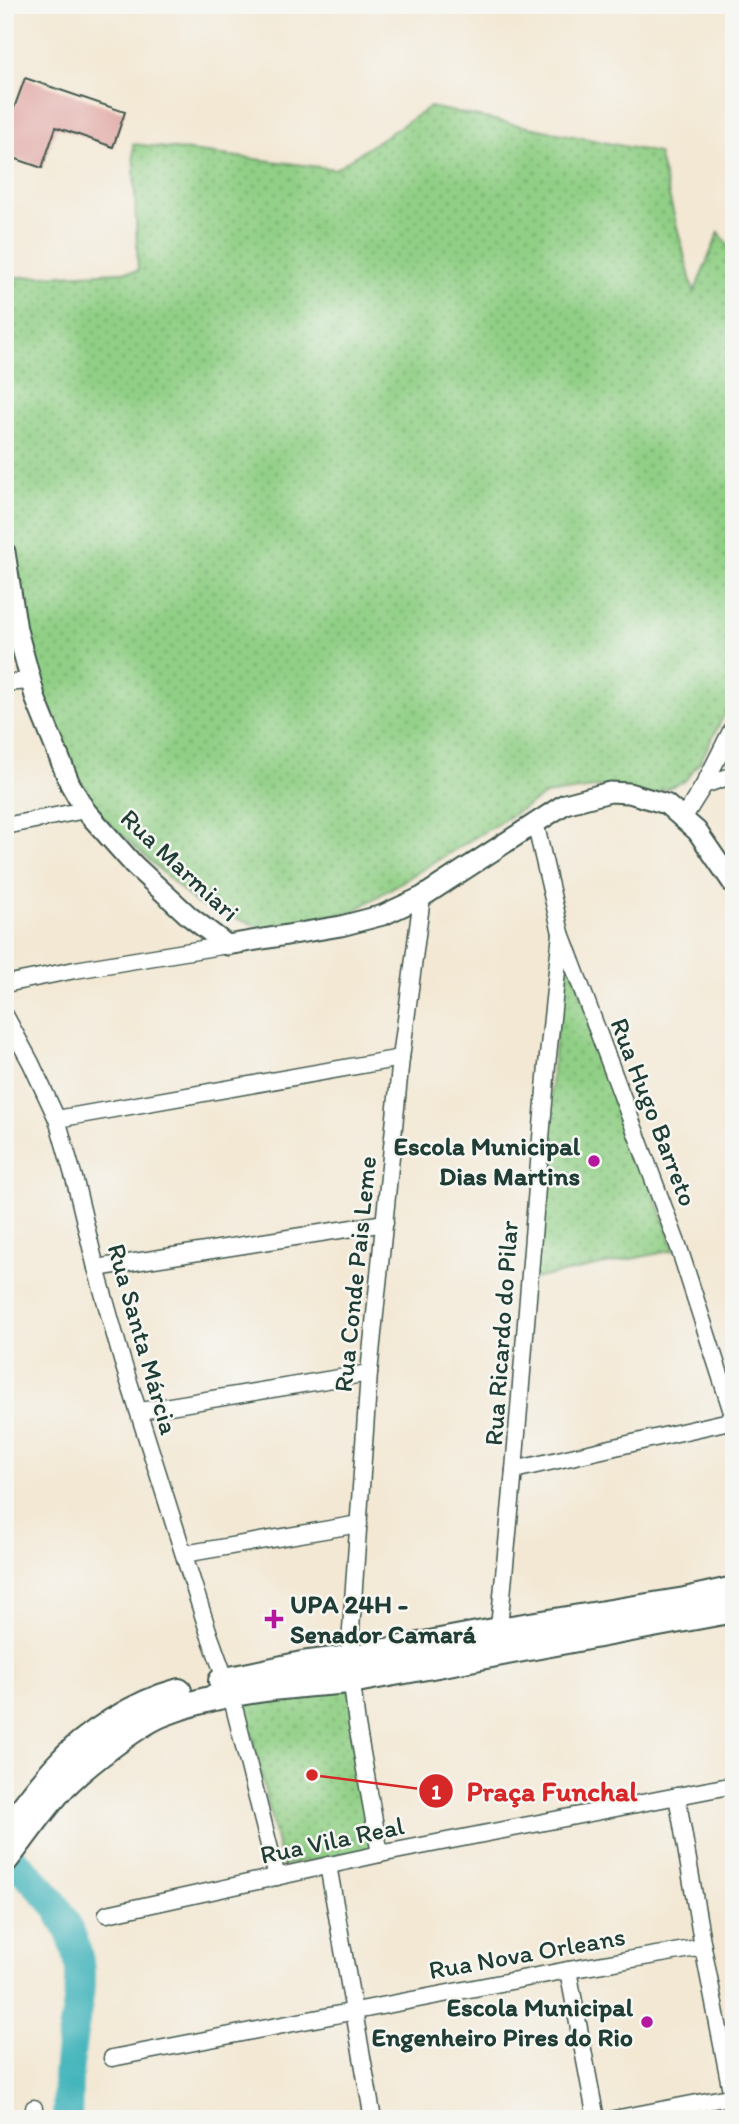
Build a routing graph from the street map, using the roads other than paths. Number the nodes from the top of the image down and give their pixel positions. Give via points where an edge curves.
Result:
1 (5, 552) edge
2 (30, 681) junction
3 (5, 683) edge
4 (734, 725) edge
5 (734, 775) edge
6 (704, 785) junction
7 (85, 810) junction
8 (684, 817) junction
9 (535, 822) junction
10 (5, 826) edge
11 (734, 886) edge
12 (422, 897) junction
13 (561, 933) junction
14 (226, 945) junction
15 (5, 984) edge
16 (5, 1015) edge
17 (401, 1058) junction
18 (57, 1119) junction
19 (386, 1223) junction
20 (96, 1268) junction
21 (369, 1373) junction
22 (140, 1411) junction
23 (734, 1419) edge
24 (514, 1470) junction
25 (359, 1524) junction
26 (184, 1554) junction
27 (734, 1589) edge
28 (734, 1610) edge
29 (498, 1642) junction
30 (350, 1669) junction
31 (229, 1687) junction
32 (734, 1785) edge
33 (677, 1796) junction
34 (13, 1830) edge
35 (380, 1854) junction
36 (5, 1861) edge
37 (328, 1865) junction
38 (277, 1877) junction
39 (107, 1914) dead end
40 (703, 1947) junction
41 (568, 1970) junction
42 (355, 2010) junction
43 (112, 2058) dead end
44 (733, 2096) edge
45 (373, 2119) edge
46 (596, 2119) edge
47 (614, 2119) edge

1 - 2 street, Rua Marmiari
2 - 3 street
2 - 7 street, Rua Marmiari via 44,725
4 - 6 street
5 - 6 street
6 - 8 street
7 - 10 street
7 - 14 street, Rua Marmiari via 158,887
8 - 9 street, Rua Marmiari via 649,798 610,792 576,800
8 - 11 street, Rua Marmiari
9 - 12 street, Rua Marmiari
9 - 13 street, Rua Hugo Barreto
12 - 14 street, Rua Marmiari via 359,922
12 - 17 street, Rua Conde Pais Leme
13 - 23 street, Rua Hugo Barreto via 679,1248
13 - 24 street, Rua Ricardo do Pilar
14 - 15 street
16 - 18 street, Rua Santa Márcia
17 - 18 street
17 - 19 street, Rua Conde Pais Leme
18 - 20 street, Rua Santa Márcia
19 - 20 street
19 - 21 street, Rua Conde Pais Leme
20 - 22 street, Rua Santa Márcia
21 - 22 street
21 - 25 street, Rua Conde Pais Leme
22 - 26 street, Rua Santa Márcia
23 - 24 street
24 - 29 street, Rua Ricardo do Pilar
25 - 26 street
25 - 30 street, Rua Conde Pais Leme
26 - 31 street, Rua Santa Márcia
27 - 29 main road
28 - 29 main road
29 - 30 main road
30 - 31 main road via 290,1685
30 - 35 street, Rua Conde Pais Leme
31 - 34 main road via 158,1716 115,1745
31 - 38 street, Rua Santa Márcia
32 - 33 street, Rua Vila Real
33 - 35 street, Rua Vila Real
33 - 40 street
34 - 36 main road
35 - 37 street, Rua Vila Real
37 - 38 street, Rua Vila Real
37 - 42 street
38 - 39 street, Rua Vila Real
40 - 41 street, Rua Nova Orleans
40 - 44 street
41 - 42 street, Rua Nova Orleans
41 - 46 street
42 - 43 street, Rua Nova Orleans
42 - 45 street
44 - 47 street

